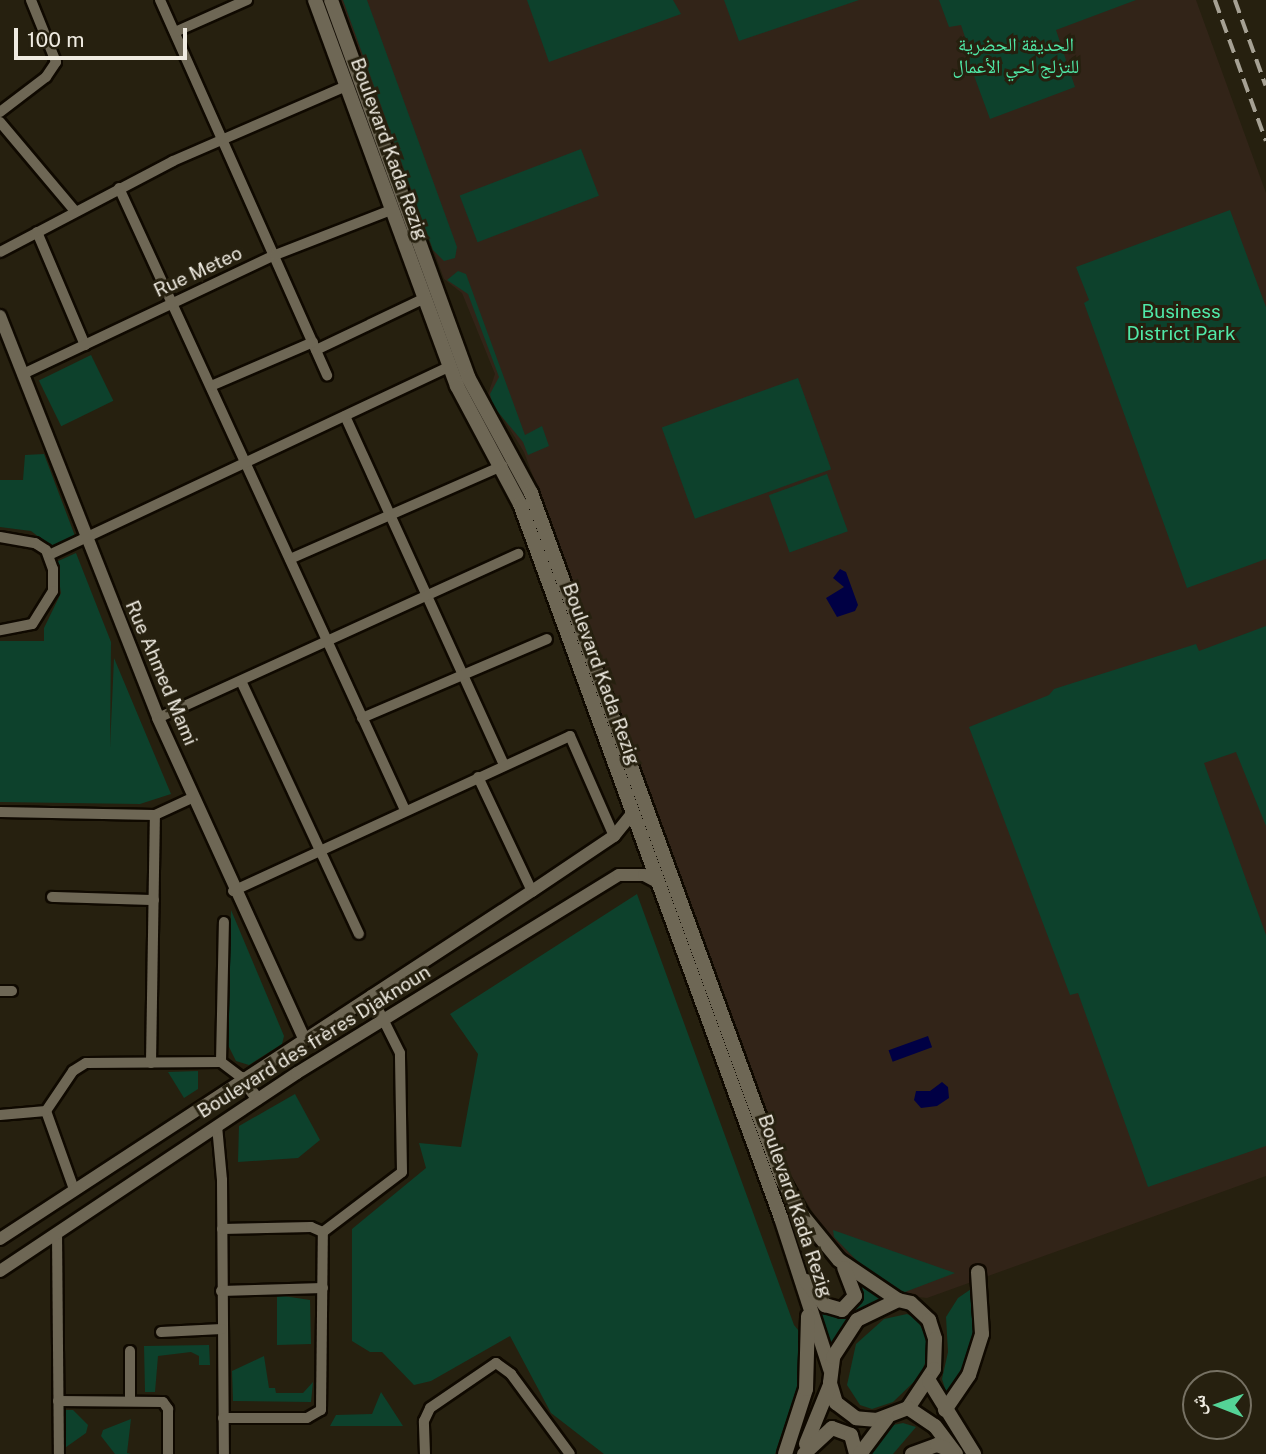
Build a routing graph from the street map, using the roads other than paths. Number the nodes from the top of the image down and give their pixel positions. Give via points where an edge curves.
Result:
1 (31, 0) edge
2 (160, 0) edge
3 (247, 0) edge
4 (315, 0) edge
5 (331, 0) edge
6 (175, 32) junction
7 (346, 86) junction
8 (0, 112) edge
9 (0, 122) edge
10 (223, 139) junction
11 (119, 188) junction
12 (391, 210) junction
13 (75, 211) junction
14 (37, 232) junction
15 (0, 252) edge
16 (275, 256) junction
17 (423, 299) junction
18 (171, 304) junction
19 (0, 316) edge
20 (85, 345) junction
21 (315, 346) junction
22 (449, 367) junction
23 (23, 374) junction
24 (327, 375) dead end
25 (211, 386) junction
26 (345, 416) junction
27 (245, 464) junction
28 (502, 466) junction
29 (389, 515) junction
30 (0, 537) edge
31 (86, 540) junction
32 (519, 554) dead end
33 (49, 555) junction
34 (290, 559) junction
35 (428, 595) junction
36 (0, 630) edge
37 (547, 639) dead end
38 (327, 641) junction
39 (463, 675) junction
40 (241, 681) junction
41 (158, 718) junction
42 (362, 718) junction
43 (504, 765) junction
44 (478, 777) junction
45 (194, 797) junction
46 (405, 810) junction
47 (0, 812) edge
48 (155, 815) junction
49 (631, 815) junction
50 (614, 836) junction
51 (319, 850) junction
52 (657, 882) junction
53 (233, 891) junction
54 (531, 891) junction
55 (52, 897) dead end
56 (154, 900) junction
57 (224, 922) dead end
58 (359, 934) dead end
59 (371, 995) junction
60 (385, 1018) junction
61 (304, 1038) junction
62 (221, 1062) junction
63 (151, 1063) junction
64 (242, 1078) junction
65 (257, 1100) junction
66 (46, 1111) junction
67 (0, 1115) edge
68 (217, 1126) junction
69 (74, 1189) junction
70 (222, 1229) junction
71 (57, 1233) junction
72 (323, 1233) junction
73 (0, 1239) edge
74 (839, 1260) junction
75 (0, 1271) edge
76 (978, 1272) dead end
77 (801, 1275) junction
78 (323, 1288) junction
79 (221, 1290) junction
80 (806, 1297) junction
81 (898, 1300) junction
82 (222, 1329) junction
83 (161, 1332) dead end
84 (130, 1351) dead end
85 (830, 1376) junction
86 (929, 1381) junction
87 (130, 1400) junction
88 (58, 1401) junction
89 (908, 1408) junction
90 (945, 1410) junction
91 (223, 1418) junction
92 (887, 1418) junction
93 (956, 1453) edge
94 (59, 1454) edge
95 (168, 1454) edge
96 (223, 1454) edge
97 (425, 1454) edge
98 (570, 1454) edge
99 (785, 1454) edge
100 (803, 1454) edge
101 (858, 1454) edge
102 (912, 1454) edge
103 (974, 1454) edge

1 - 8 street via 56,62 46,77
2 - 6 street
3 - 6 street
4 - 7 main road, Boulevard Kada Rezig
5 - 74 main road, Boulevard Kada Rezig via 479,398 531,493 782,1179 802,1215
6 - 10 street
7 - 10 street
7 - 12 main road, Boulevard Kada Rezig
9 - 13 street
10 - 11 street
10 - 16 street
11 - 13 street
11 - 18 street
12 - 16 street, Rue Meteo
12 - 17 main road, Boulevard Kada Rezig
13 - 14 street
14 - 15 street
14 - 20 street
16 - 18 street, Rue Meteo
16 - 21 street
17 - 21 street
17 - 22 main road, Boulevard Kada Rezig
18 - 20 street, Rue Meteo
18 - 25 street
19 - 23 street, Rue Ahmed Mami
20 - 23 street, Rue Meteo
21 - 24 street
21 - 25 street
22 - 26 street
22 - 28 main road, Boulevard Kada Rezig
23 - 31 street, Rue Ahmed Mami
25 - 27 street
26 - 27 street
26 - 29 street
27 - 31 street
27 - 34 street
28 - 29 street
28 - 49 main road, Boulevard Kada Rezig via 520,504
29 - 34 street
29 - 35 street
30 - 33 street via 35,543
31 - 33 street
31 - 41 street, Rue Ahmed Mami
32 - 35 street
33 - 36 street via 53,591 45,609 32,624
34 - 38 street
35 - 38 street
35 - 39 street
37 - 39 street
38 - 40 street
38 - 42 street
39 - 42 street
39 - 43 street
40 - 41 street
40 - 51 street
41 - 45 street, Rue Ahmed Mami
42 - 46 street
43 - 44 street
43 - 50 street via 570,736
44 - 46 street
44 - 54 street
45 - 48 street
45 - 53 street, Rue Ahmed Mami
46 - 51 street
47 - 48 street
48 - 56 street
49 - 50 street, Boulevard des frères Djaknoun
49 - 52 main road, Boulevard Kada Rezig
50 - 54 street, Boulevard des frères Djaknoun
51 - 53 street
51 - 58 street
52 - 60 street, Boulevard des frères Djaknoun via 644,875 619,875
52 - 77 main road, Boulevard Kada Rezig
53 - 61 street, Rue Ahmed Mami
54 - 59 street, Boulevard des frères Djaknoun
55 - 56 street
56 - 63 street
57 - 62 street
59 - 60 street
59 - 61 street, Boulevard des frères Djaknoun
60 - 65 street, Boulevard des frères Djaknoun
60 - 72 street via 400,1053 404,1164 395,1181
61 - 64 street, Boulevard des frères Djaknoun
62 - 63 street
62 - 64 street
63 - 66 street via 79,1066
64 - 65 street
64 - 69 street, Boulevard des frères Djaknoun
65 - 68 street, Boulevard des frères Djaknoun
66 - 67 street
66 - 69 street
68 - 70 street
68 - 71 street, Boulevard des frères Djaknoun
69 - 73 street, Boulevard des frères Djaknoun
70 - 72 street via 311,1227
70 - 79 street
71 - 75 street, Boulevard des frères Djaknoun
71 - 88 street
72 - 78 street
74 - 77 main road via 855,1296 842,1310 825,1305
74 - 81 main road, Boulevard Kada Rezig
76 - 90 main road via 982,1334 969,1375
77 - 80 main road, Boulevard Kada Rezig
78 - 79 street
78 - 91 street via 321,1410 307,1418
79 - 82 street
80 - 85 main road, Boulevard Kada Rezig
80 - 99 main road via 806,1389
81 - 85 main road via 857,1320 837,1348
81 - 86 main road, Boulevard Kada Rezig via 911,1303 929,1320 936,1353
82 - 83 street
82 - 91 street
84 - 87 street
85 - 92 main road, Boulevard Kada Rezig via 836,1403 846,1413 867,1421
85 - 100 main road
86 - 89 main road, Boulevard Kada Rezig
86 - 90 main road
87 - 88 street
87 - 95 street via 165,1404
88 - 94 street
89 - 92 main road, Boulevard Kada Rezig
89 - 93 main road via 935,1426
90 - 103 main road
91 - 96 street
92 - 101 main road, Boulevard Kada Rezig
93 - 102 main road via 937,1445
97 - 98 street via 424,1421 429,1408 496,1363 511,1374
100 - 101 main road via 832,1428 850,1435

